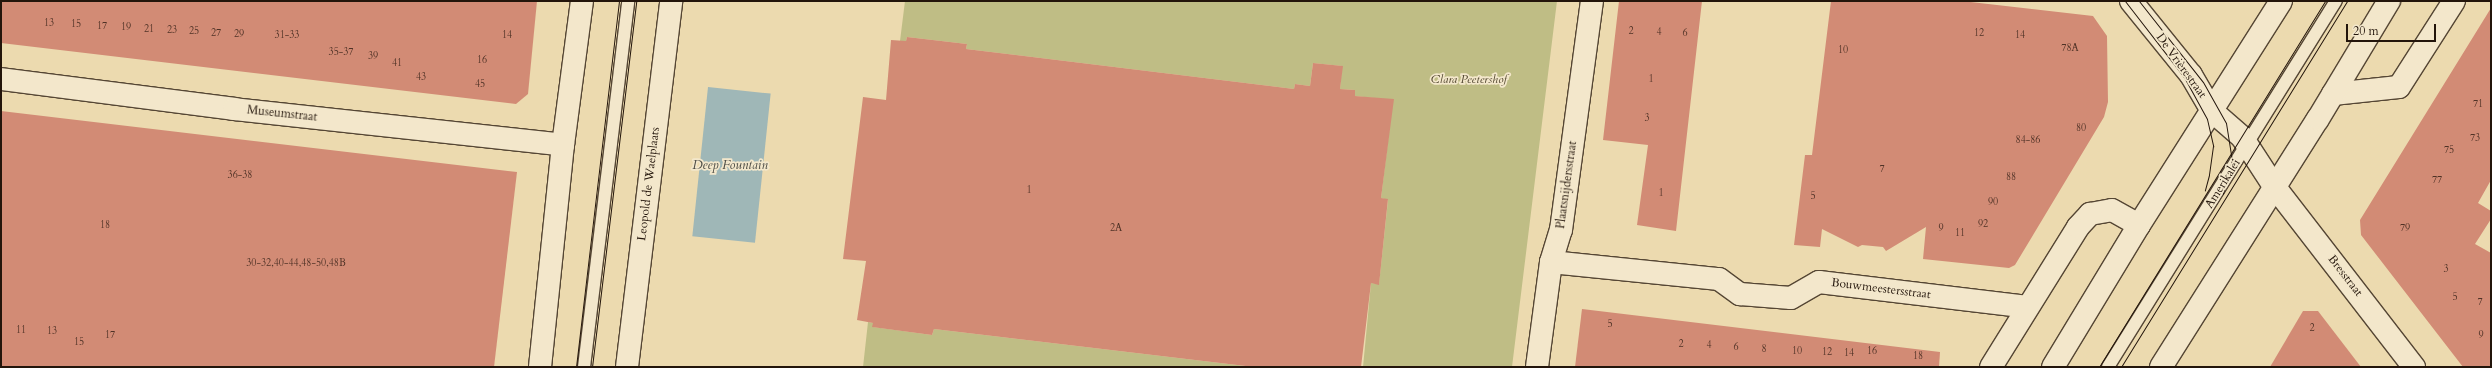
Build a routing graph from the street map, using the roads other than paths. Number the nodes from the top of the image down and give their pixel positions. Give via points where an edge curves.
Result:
1 (582, 1) edge
2 (628, 1) edge
3 (671, 1) edge
4 (1592, 1) edge
5 (2131, 1) edge
6 (2281, 1) edge
7 (2336, 1) edge
8 (2389, 1) edge
9 (2454, 1) edge
10 (1, 79) edge
11 (2333, 94) junction
12 (2212, 111) junction
13 (563, 145) junction
14 (2248, 145) junction
15 (2274, 186) junction
16 (2139, 225) junction
17 (1551, 262) junction
18 (2028, 308) junction
19 (540, 367) edge
20 (584, 367) edge
21 (627, 367) edge
22 (1537, 367) edge
23 (1991, 367) edge
24 (2053, 367) edge
25 (2108, 367) edge
26 (2161, 367) edge
27 (2414, 367) edge

1 - 13 street
2 - 20 lane
3 - 21 street, Leopold de Waelplaats
4 - 17 street, Plaatsnijdersstraat via 1562,230
5 - 12 street, De Vrièrestraat via 2190,75
6 - 12 street
7 - 14 lane, Amerikalei
8 - 11 street
9 - 11 street via 2399,87
10 - 13 street, Museumstraat via 234,109
11 - 15 street
12 - 14 street, De Vrièrestraat
12 - 16 street
13 - 19 street
14 - 15 street, De Vrièrestraat
14 - 25 lane, Amerikalei
15 - 26 street
15 - 27 street, Bresstraat
16 - 18 street via 2112,210 2090,214 2078,227
16 - 24 street
17 - 18 street, Bouwmeestersstraat via 1719,279 1740,294 1791,298 1819,282
17 - 22 street, Plaatsnijdersstraat
18 - 23 street

